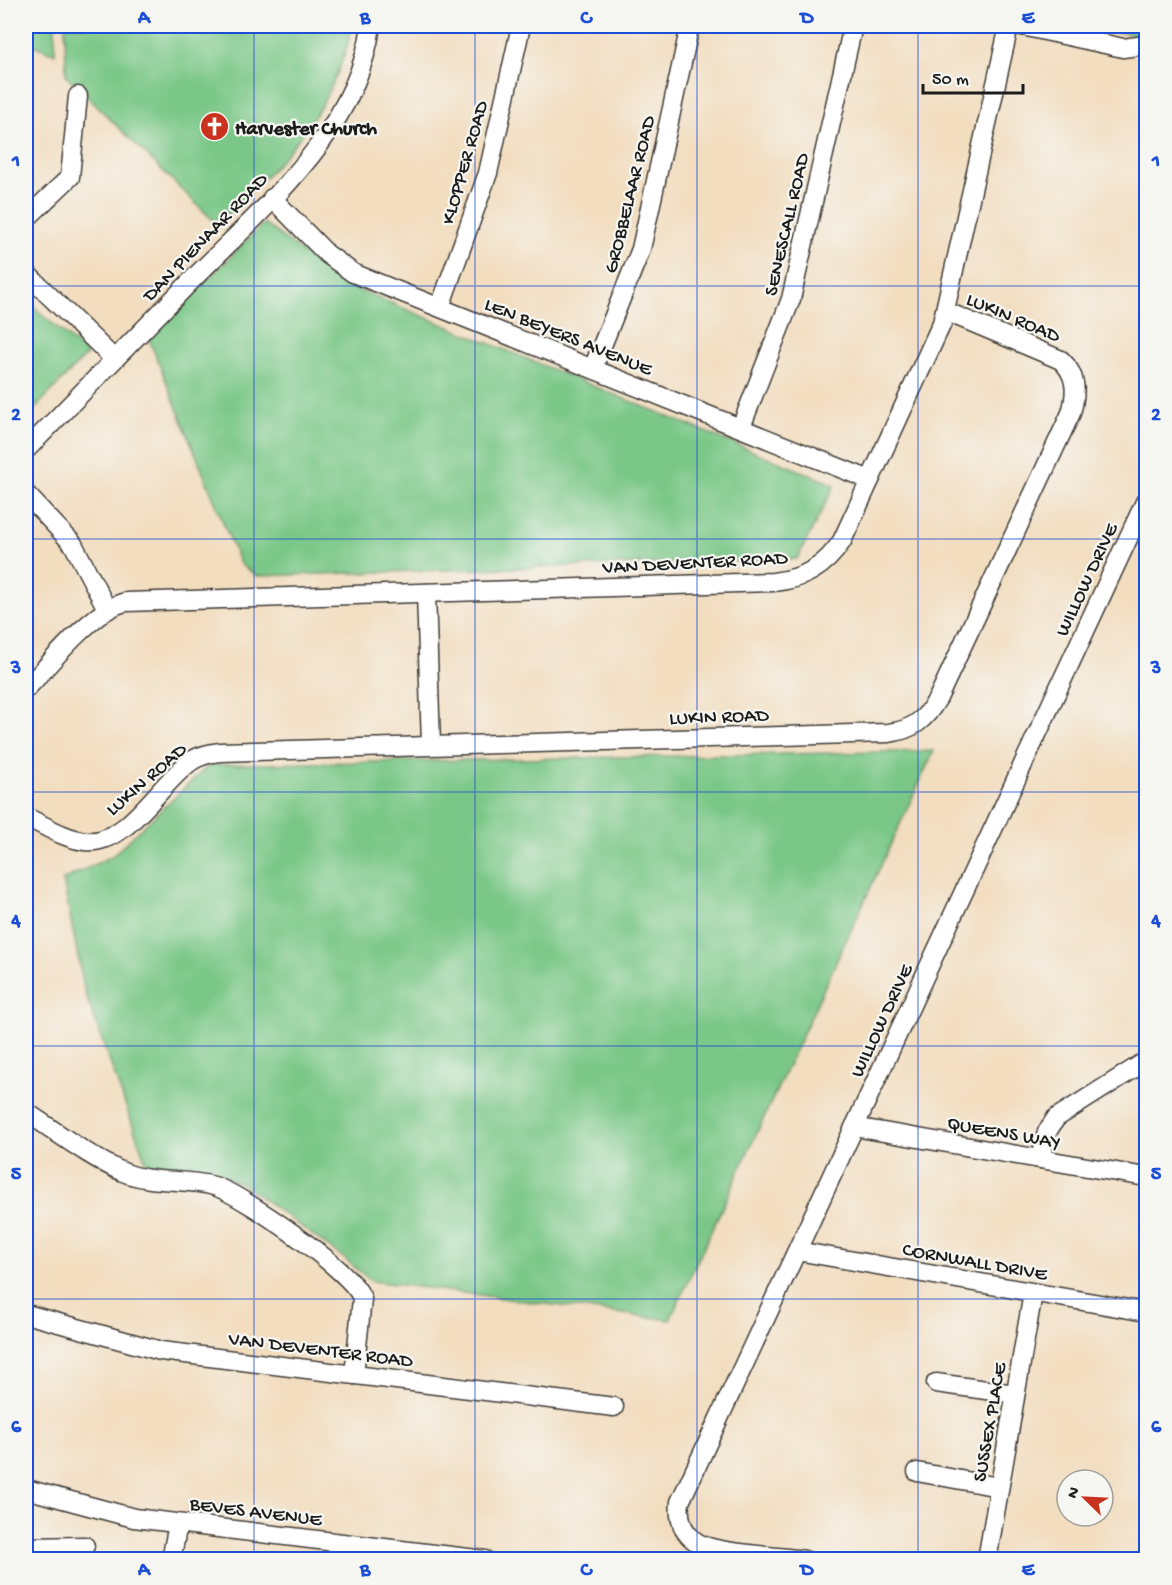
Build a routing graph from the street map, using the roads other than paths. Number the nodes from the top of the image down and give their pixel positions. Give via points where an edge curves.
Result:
1 (371, 26) edge
2 (521, 26) edge
3 (690, 26) edge
4 (853, 26) edge
5 (1010, 26) edge
6 (1022, 26) edge
7 (1146, 45) edge
8 (78, 96) dead end
9 (272, 198) junction
10 (26, 219) edge
11 (26, 273) edge
12 (440, 308) junction
13 (945, 311) junction
14 (113, 358) junction
15 (593, 368) junction
16 (741, 428) junction
17 (26, 450) edge
18 (870, 480) junction
19 (26, 494) edge
20 (1146, 500) edge
21 (426, 592) junction
22 (107, 609) junction
23 (26, 689) edge
24 (431, 746) junction
25 (26, 817) edge
26 (1146, 1061) edge
27 (26, 1112) edge
28 (854, 1127) junction
29 (1040, 1159) junction
30 (1146, 1177) edge
31 (796, 1251) junction
32 (1033, 1293) junction
33 (1146, 1312) edge
34 (26, 1314) edge
35 (354, 1375) junction
36 (936, 1383) dead end
37 (1015, 1394) junction
38 (615, 1407) dead end
39 (917, 1472) dead end
40 (999, 1487) junction
41 (26, 1489) edge
42 (178, 1524) junction
43 (85, 1546) dead end
44 (26, 1547) edge
45 (171, 1560) edge
46 (485, 1560) edge
47 (804, 1560) edge
48 (987, 1560) edge

1 - 9 street, DAN PIENAAR ROAD via 362,64 339,116 311,158
2 - 12 street, KLOPPER ROAD via 488,174
3 - 15 street, GROBBELAAR ROAD via 641,249
4 - 16 street, SENESCALL ROAD via 791,299
5 - 13 street, VAN DEVENTER ROAD
6 - 7 street via 1124,48
8 - 10 street via 70,177
9 - 12 street, LEN BEYERS AVENUE via 342,267
9 - 14 street, DAN PIENAAR ROAD
11 - 14 street
12 - 15 street, LEN BEYERS AVENUE
13 - 18 street, VAN DEVENTER ROAD via 934,344
13 - 24 street, LUKIN ROAD via 1061,360 1071,371 1076,396 976,617 925,718 908,729 888,733
14 - 17 street, DAN PIENAAR ROAD
15 - 16 street, LEN BEYERS AVENUE
16 - 18 street, LEN BEYERS AVENUE
18 - 21 street, VAN DEVENTER ROAD via 833,554 812,573 798,579
19 - 22 street via 73,544
20 - 28 street, WILLOW DRIVE
21 - 22 street, VAN DEVENTER ROAD via 134,601
21 - 24 street
22 - 23 street, VAN DEVENTER ROAD
24 - 25 street, LUKIN ROAD via 207,754 188,764 124,827 101,841 78,840
26 - 29 street via 1056,1118 1047,1132
27 - 35 street via 127,1173 207,1185 237,1195 342,1272 362,1299
28 - 29 street, QUEENS WAY
28 - 31 street, WILLOW DRIVE
29 - 30 street, QUEENS WAY
31 - 32 street, CORNWALL DRIVE
31 - 47 street, WILLOW DRIVE via 680,1502 679,1515 684,1529 695,1541
32 - 33 street, CORNWALL DRIVE
32 - 37 street, SUSSEX PLACE
34 - 35 street, VAN DEVENTER ROAD via 152,1349
35 - 38 street, VAN DEVENTER ROAD
36 - 37 street
37 - 40 street, SUSSEX PLACE
39 - 40 street
40 - 48 street, SUSSEX PLACE
41 - 42 street, BEVES AVENUE via 110,1513
42 - 45 street
42 - 46 street, BEVES AVENUE
43 - 44 street

